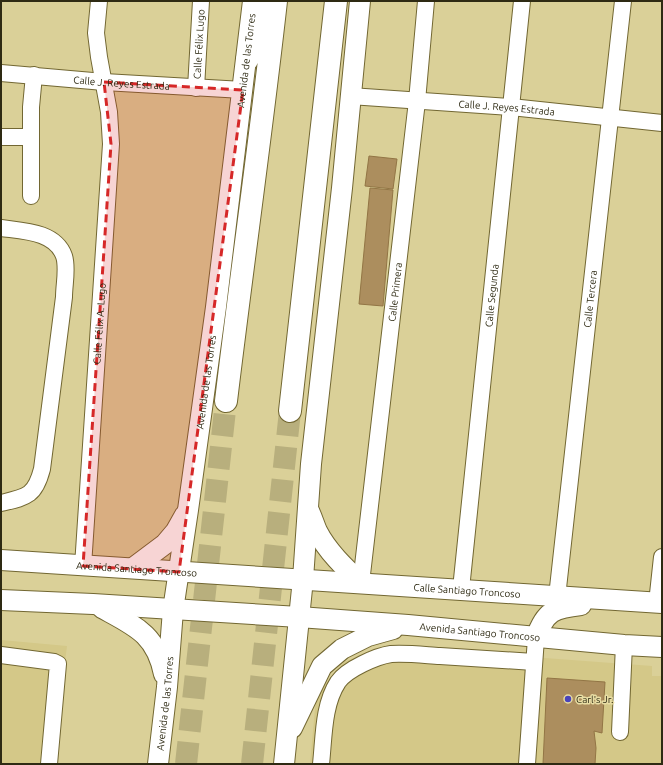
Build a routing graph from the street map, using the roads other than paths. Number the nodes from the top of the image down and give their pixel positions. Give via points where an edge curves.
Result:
1 (99, 1) edge
2 (201, 1) edge
3 (253, 1) edge
4 (267, 1) edge
5 (276, 1) edge
6 (336, 1) edge
7 (360, 1) edge
8 (426, 1) edge
9 (522, 1) edge
10 (623, 1) edge
11 (246, 60) junction
12 (1, 73) edge
13 (34, 75) junction
14 (104, 82) junction
15 (196, 88) junction
16 (243, 90) junction
17 (350, 96) junction
18 (417, 101) junction
19 (511, 107) junction
20 (610, 117) junction
21 (662, 123) edge
22 (1, 137) edge
23 (31, 137) junction
24 (31, 196) dead end
25 (1, 228) edge
26 (226, 401) tunnel mouth
27 (290, 411) tunnel mouth
28 (1, 503) edge
29 (308, 508) junction
30 (188, 510) junction
31 (662, 557) edge
32 (1, 560) edge
33 (82, 566) junction
34 (133, 568) junction
35 (179, 572) junction
36 (272, 578) joint
37 (303, 579) junction
38 (361, 583) junction
39 (460, 589) junction
40 (558, 596) junction
41 (1, 600) edge
42 (617, 601) junction
43 (660, 603) edge
44 (93, 604) junction
45 (173, 610) junction
46 (298, 617) junction
47 (408, 625) junction
48 (536, 638) junction
49 (624, 645) junction
50 (662, 647) edge
51 (1, 655) edge
52 (534, 662) junction
53 (167, 687) junction
54 (620, 732) dead end
55 (285, 742) junction
56 (49, 764) edge
57 (158, 764) edge
58 (284, 764) edge
59 (321, 764) edge
60 (527, 764) edge

1 - 14 street, Calle Félix A. Lugo via 96,33
2 - 15 street, Calle Félix Lugo
3 - 11 main road, Avenida de las Torres
4 - 11 highway
5 - 26 highway
6 - 27 highway
7 - 17 main road
8 - 18 street, Calle Primera
9 - 19 street, Calle Segunda
10 - 20 street, Calle Tercera
11 - 16 main road, Avenida de las Torres
12 - 13 street, Calle J. Reyes Estrada
13 - 14 street, Calle J. Reyes Estrada
13 - 23 street
14 - 15 street, Calle J. Reyes Estrada
14 - 33 street, Calle Félix A. Lugo via 111,144
15 - 16 street, Calle J. Reyes Estrada
16 - 30 main road, Avenida de las Torres
17 - 18 street, Calle J. Reyes Estrada
17 - 29 main road
18 - 19 street, Calle J. Reyes Estrada
18 - 38 street, Calle Primera
19 - 20 street, Calle J. Reyes Estrada
19 - 39 street, Calle Segunda
20 - 21 street, Calle J. Reyes Estrada
20 - 40 street, Calle Tercera
22 - 23 street
23 - 24 street
25 - 28 street via 41,234 59,246 64,256 65,269 64,297 39,482 24,498
29 - 37 main road
29 - 38 main road via 326,545
30 - 34 main road via 165,544
30 - 35 main road, Avenida de las Torres
31 - 43 street
32 - 33 main road, Avenida Santiago Troncoso
33 - 34 main road, Avenida Santiago Troncoso
34 - 35 main road, Avenida Santiago Troncoso
35 - 36 main road, Avenida Santiago Troncoso
35 - 45 main road, Avenida de las Torres
36 - 37 main road, Calle Santiago Troncoso
37 - 38 main road, Calle Santiago Troncoso
37 - 46 main road
38 - 39 main road, Calle Santiago Troncoso
39 - 40 main road, Calle Santiago Troncoso
40 - 42 main road, Calle Santiago Troncoso
41 - 44 main road
42 - 43 main road, Calle Santiago Troncoso
42 - 48 main road via 566,606 552,611 541,624
44 - 45 main road
44 - 53 main road via 129,622 154,644 161,660
45 - 46 main road
45 - 53 main road, Avenida de las Torres
46 - 47 main road, Avenida Santiago Troncoso
46 - 55 main road
47 - 48 main road, Avenida Santiago Troncoso
47 - 55 main road via 368,636 342,649 322,666
48 - 49 main road, Avenida Santiago Troncoso
48 - 52 street
49 - 50 main road, Avenida Santiago Troncoso
49 - 54 street
51 - 56 street via 58,664
52 - 59 street via 419,654 390,654 378,657 352,670 339,681 331,696 326,714
52 - 60 street
53 - 57 main road, Avenida de las Torres
55 - 58 main road

